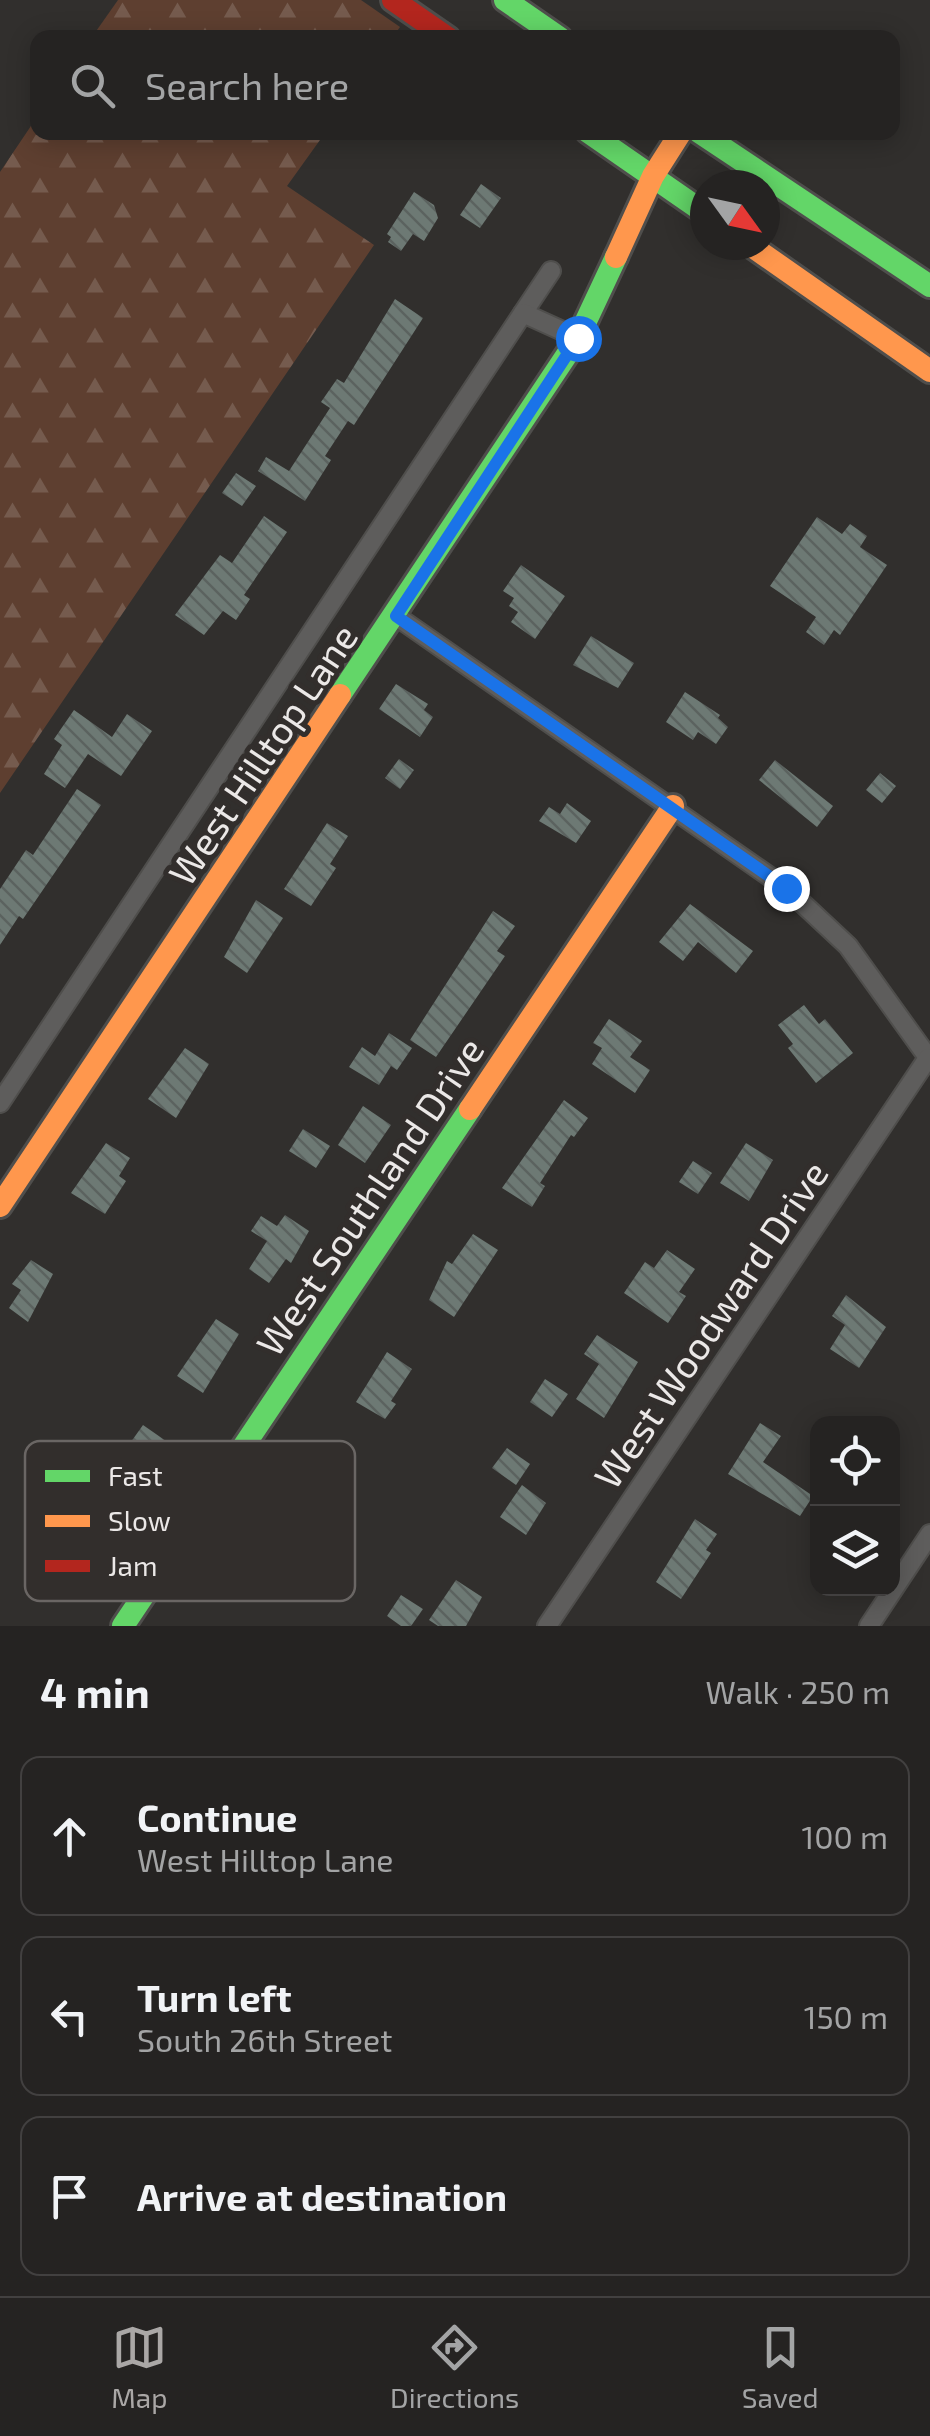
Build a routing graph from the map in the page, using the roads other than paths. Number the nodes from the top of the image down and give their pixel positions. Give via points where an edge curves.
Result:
1 (393, 0) edge
2 (506, 0) edge
3 (436, 30) edge
4 (549, 30) edge
5 (600, 140) edge
6 (677, 140) edge
7 (711, 140) edge
8 (652, 176) junction
9 (690, 203) edge
10 (772, 260) edge
11 (551, 271) dead end
12 (930, 286) edge
13 (523, 312) junction
14 (578, 338) junction
15 (930, 370) edge
16 (396, 616) junction
17 (673, 806) junction
18 (929, 1059) edge
19 (0, 1102) edge
20 (0, 1206) edge
21 (247, 1441) edge
22 (930, 1534) edge
23 (140, 1601) edge
24 (123, 1626) edge
25 (546, 1626) edge
26 (869, 1626) edge

1 - 3 street
2 - 4 street
5 - 8 street
6 - 8 street, West Hilltop Lane
7 - 12 street
8 - 9 street
8 - 14 street, West Hilltop Lane
10 - 15 street
11 - 13 street, West Hilltop Lane
13 - 14 street
13 - 19 street, West Hilltop Lane
14 - 16 street, West Hilltop Lane
16 - 17 street
16 - 20 street, West Hilltop Lane
17 - 18 street via 786,888 848,946
17 - 21 street, West Southland Drive
18 - 25 street, West Woodward Drive
22 - 26 street
23 - 24 street, West Southland Drive

